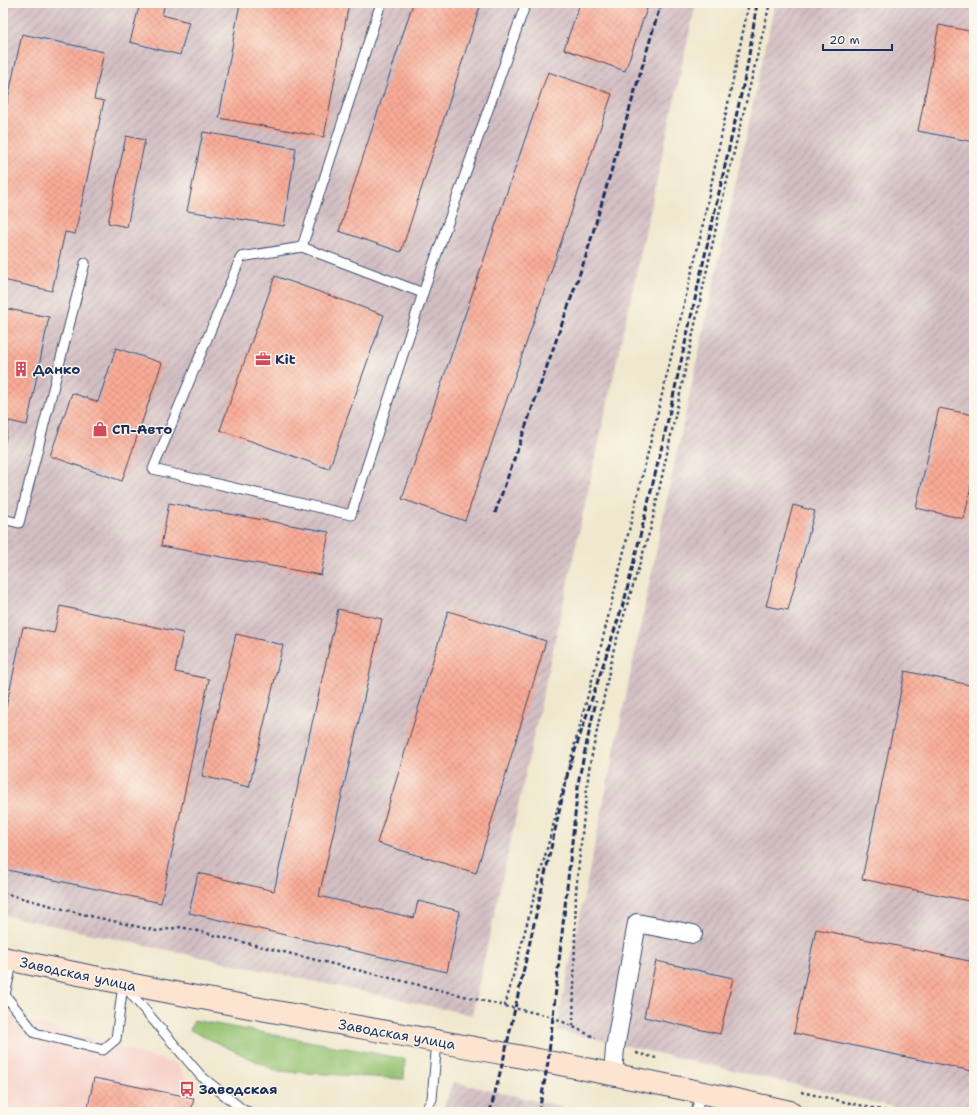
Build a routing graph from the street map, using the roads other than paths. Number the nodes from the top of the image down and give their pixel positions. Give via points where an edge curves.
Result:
1 (382, 3) edge
2 (526, 3) edge
3 (302, 247) junction
4 (85, 263) dead end
5 (423, 293) junction
6 (3, 519) edge
7 (693, 934) dead end
8 (8, 959) edge
9 (123, 984) junction
10 (4, 999) edge
11 (438, 1041) junction
12 (613, 1075) junction
13 (699, 1102) edge
14 (249, 1112) edge
15 (425, 1112) edge
16 (790, 1112) edge

1 - 3 lane
2 - 5 lane
3 - 5 lane
3 - 5 lane via 241,257 153,469 351,515
4 - 6 lane via 19,523
7 - 12 street via 637,924 615,1048
8 - 9 main road, Заводская улица
8 - 10 lane
9 - 10 lane via 116,1039 103,1050 35,1034
9 - 11 main road, Заводская улица
9 - 14 lane via 201,1076
11 - 12 main road, Заводская улица
11 - 15 lane via 432,1099
12 - 13 main road, Заводская улица
13 - 16 main road, Заводская улица

